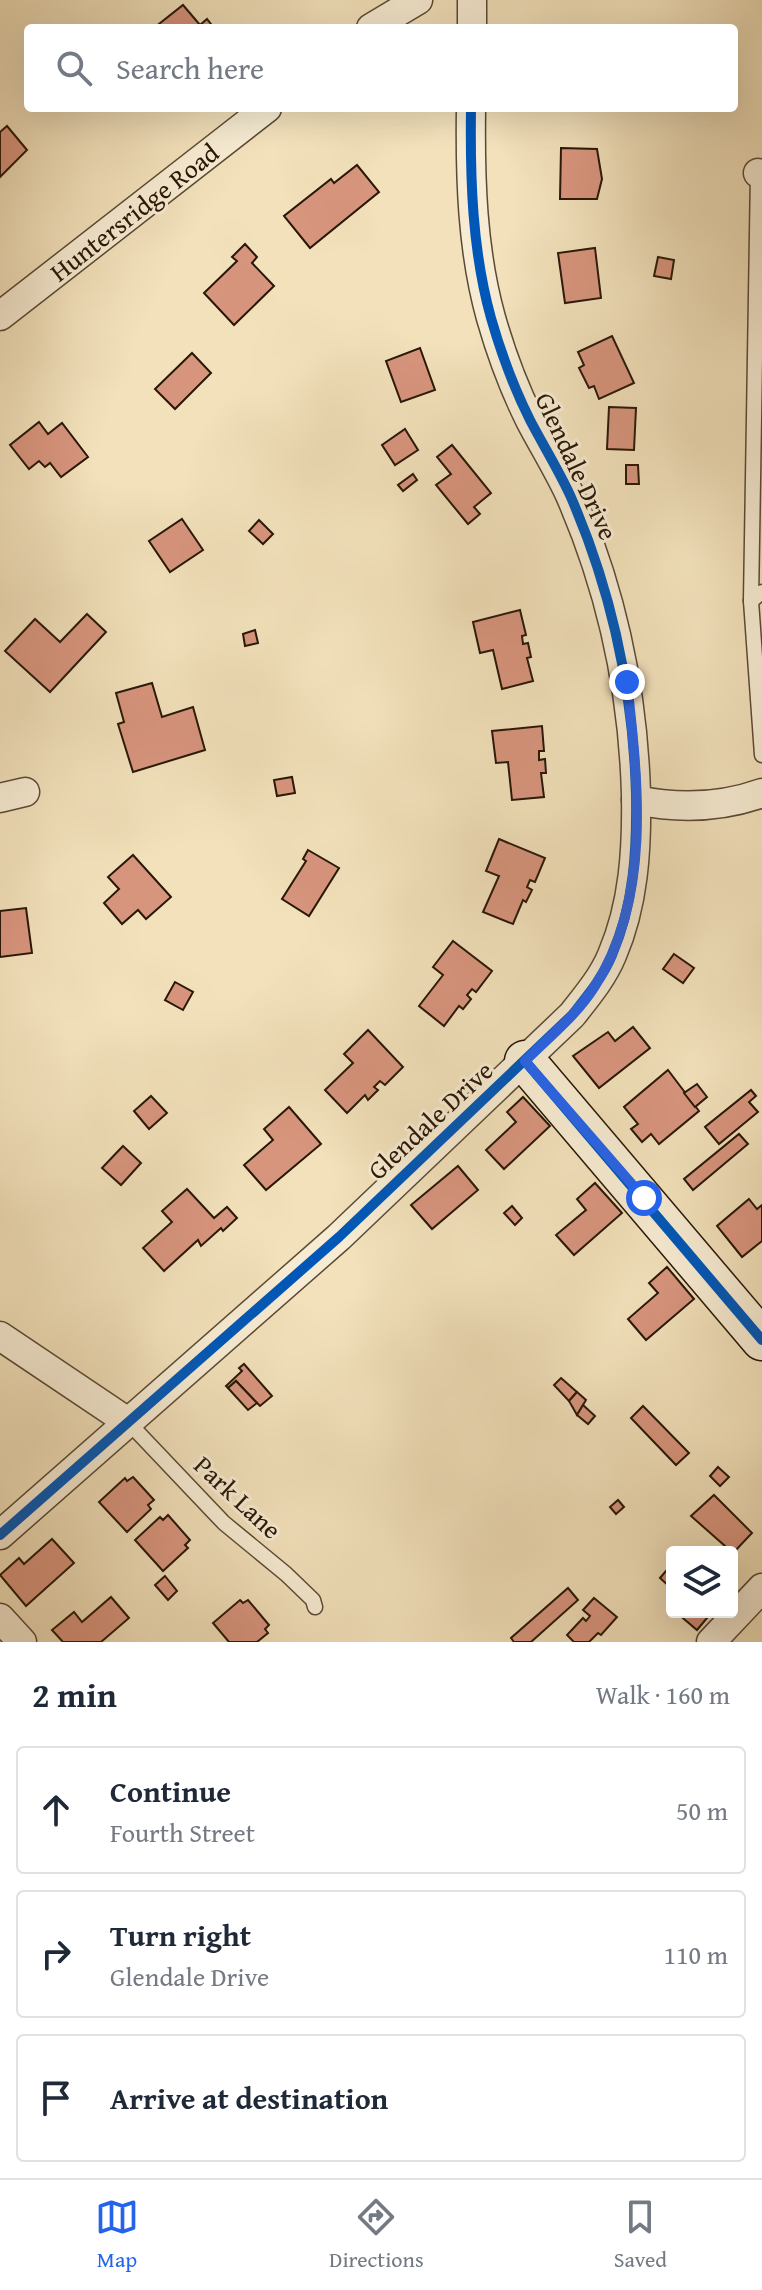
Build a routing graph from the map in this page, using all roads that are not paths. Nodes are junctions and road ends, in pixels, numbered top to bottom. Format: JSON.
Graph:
{"nodes":[{"id":1,"x":418,"y":0,"type":"edge"},
{"id":2,"x":472,"y":0,"type":"edge"},
{"id":3,"x":378,"y":24,"type":"edge"},
{"id":4,"x":472,"y":24,"type":"edge"},
{"id":5,"x":262,"y":112,"type":"edge"},
{"id":6,"x":471,"y":112,"type":"edge"},
{"id":7,"x":760,"y":174,"type":"edge"},
{"id":8,"x":0,"y":316,"type":"edge"},
{"id":9,"x":756,"y":596,"type":"edge"},
{"id":10,"x":762,"y":755,"type":"edge"},
{"id":11,"x":762,"y":793,"type":"edge"},
{"id":12,"x":636,"y":800,"type":"junction"},
{"id":13,"x":525,"y":1061,"type":"junction"},
{"id":14,"x":0,"y":1336,"type":"edge"},
{"id":15,"x":762,"y":1340,"type":"edge"},
{"id":16,"x":128,"y":1422,"type":"junction"},
{"id":17,"x":0,"y":1535,"type":"edge"},
{"id":18,"x":762,"y":1588,"type":"edge"},
{"id":19,"x":315,"y":1607,"type":"dead end"},
{"id":20,"x":0,"y":1618,"type":"edge"},
{"id":21,"x":22,"y":1642,"type":"edge"},
{"id":22,"x":711,"y":1642,"type":"edge"}],
"edges":[{"from":1,"to":3,"type":"street"},
{"from":2,"to":4,"type":"street"},
{"from":5,"to":8,"type":"street","name":"Huntersridge Road"},
{"from":6,"to":12,"type":"street","name":"Glendale Drive"},
{"from":7,"to":9,"type":"lane"},
{"from":9,"to":10,"type":"lane"},
{"from":11,"to":12,"type":"street"},
{"from":12,"to":13,"type":"street","name":"Glendale Drive"},
{"from":13,"to":15,"type":"street"},
{"from":13,"to":16,"type":"street","name":"Glendale Drive"},
{"from":14,"to":16,"type":"street"},
{"from":16,"to":17,"type":"street","name":"Glendale Drive"},
{"from":16,"to":19,"type":"lane","name":"Park Lane"},
{"from":18,"to":22,"type":"street"},
{"from":20,"to":21,"type":"street"}]}
